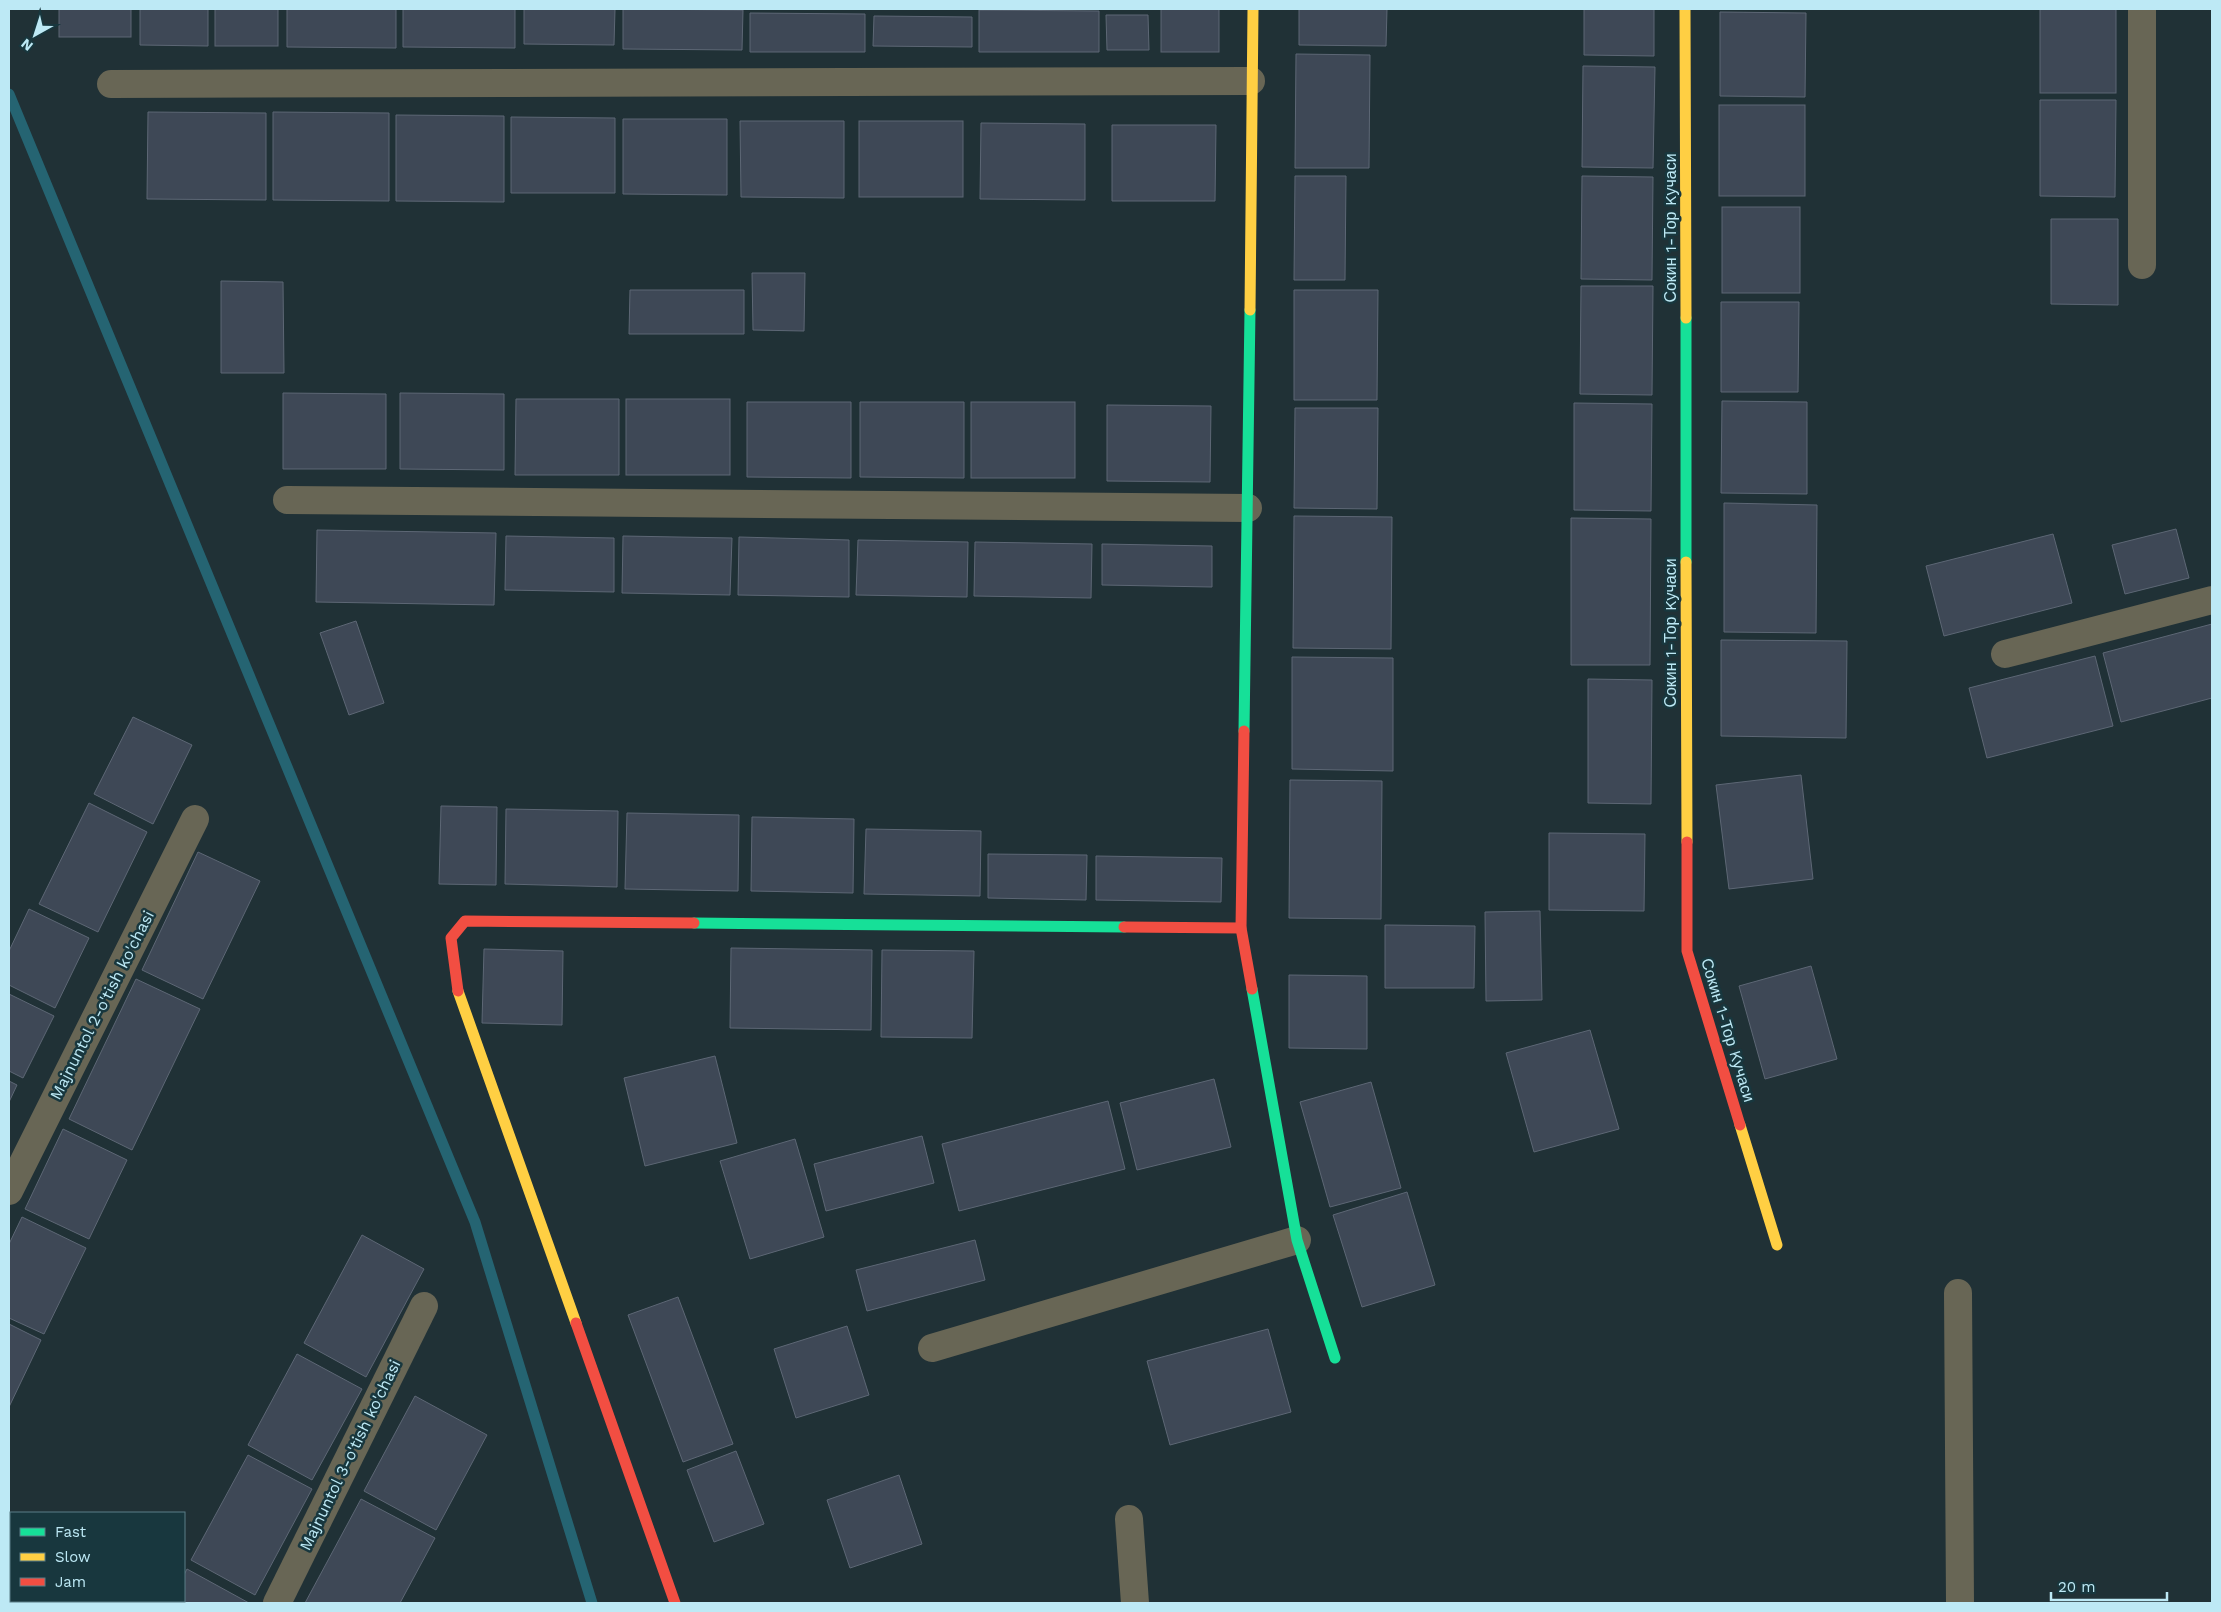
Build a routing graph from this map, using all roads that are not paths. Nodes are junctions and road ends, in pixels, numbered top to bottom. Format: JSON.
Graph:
{"nodes":[{"id":1,"x":1253,"y":9,"type":"edge"},
{"id":2,"x":1685,"y":9,"type":"edge"},
{"id":3,"x":2142,"y":9,"type":"edge"},
{"id":4,"x":1251,"y":82,"type":"junction"},
{"id":5,"x":111,"y":84,"type":"dead end"},
{"id":6,"x":2142,"y":265,"type":"dead end"},
{"id":7,"x":287,"y":500,"type":"dead end"},
{"id":8,"x":1248,"y":508,"type":"junction"},
{"id":9,"x":2212,"y":600,"type":"edge"},
{"id":10,"x":2005,"y":654,"type":"dead end"},
{"id":11,"x":195,"y":819,"type":"dead end"},
{"id":12,"x":1242,"y":928,"type":"junction"},
{"id":13,"x":9,"y":1191,"type":"edge"},
{"id":14,"x":1297,"y":1240,"type":"junction"},
{"id":15,"x":1777,"y":1245,"type":"dead end"},
{"id":16,"x":1958,"y":1293,"type":"dead end"},
{"id":17,"x":424,"y":1306,"type":"dead end"},
{"id":18,"x":932,"y":1348,"type":"dead end"},
{"id":19,"x":1335,"y":1358,"type":"dead end"},
{"id":20,"x":1129,"y":1519,"type":"dead end"},
{"id":21,"x":277,"y":1603,"type":"edge"},
{"id":22,"x":675,"y":1603,"type":"edge"},
{"id":23,"x":1135,"y":1603,"type":"edge"},
{"id":24,"x":1960,"y":1603,"type":"edge"}],
"edges":[{"from":1,"to":4,"type":"street"},
{"from":2,"to":15,"type":"street","name":"Сокин 1-Тор Kучаси"},
{"from":3,"to":6,"type":"street"},
{"from":4,"to":5,"type":"street"},
{"from":4,"to":8,"type":"street"},
{"from":7,"to":8,"type":"street"},
{"from":8,"to":12,"type":"street"},
{"from":9,"to":10,"type":"street"},
{"from":11,"to":13,"type":"street","name":"Majnuntol 2-o'tish ko'chasi"},
{"from":12,"to":14,"type":"street"},
{"from":12,"to":22,"type":"street"},
{"from":14,"to":18,"type":"street"},
{"from":14,"to":19,"type":"street"},
{"from":16,"to":24,"type":"street"},
{"from":17,"to":21,"type":"street","name":"Majnuntol 3-o'tish ko'chasi"},
{"from":20,"to":23,"type":"street"}]}
